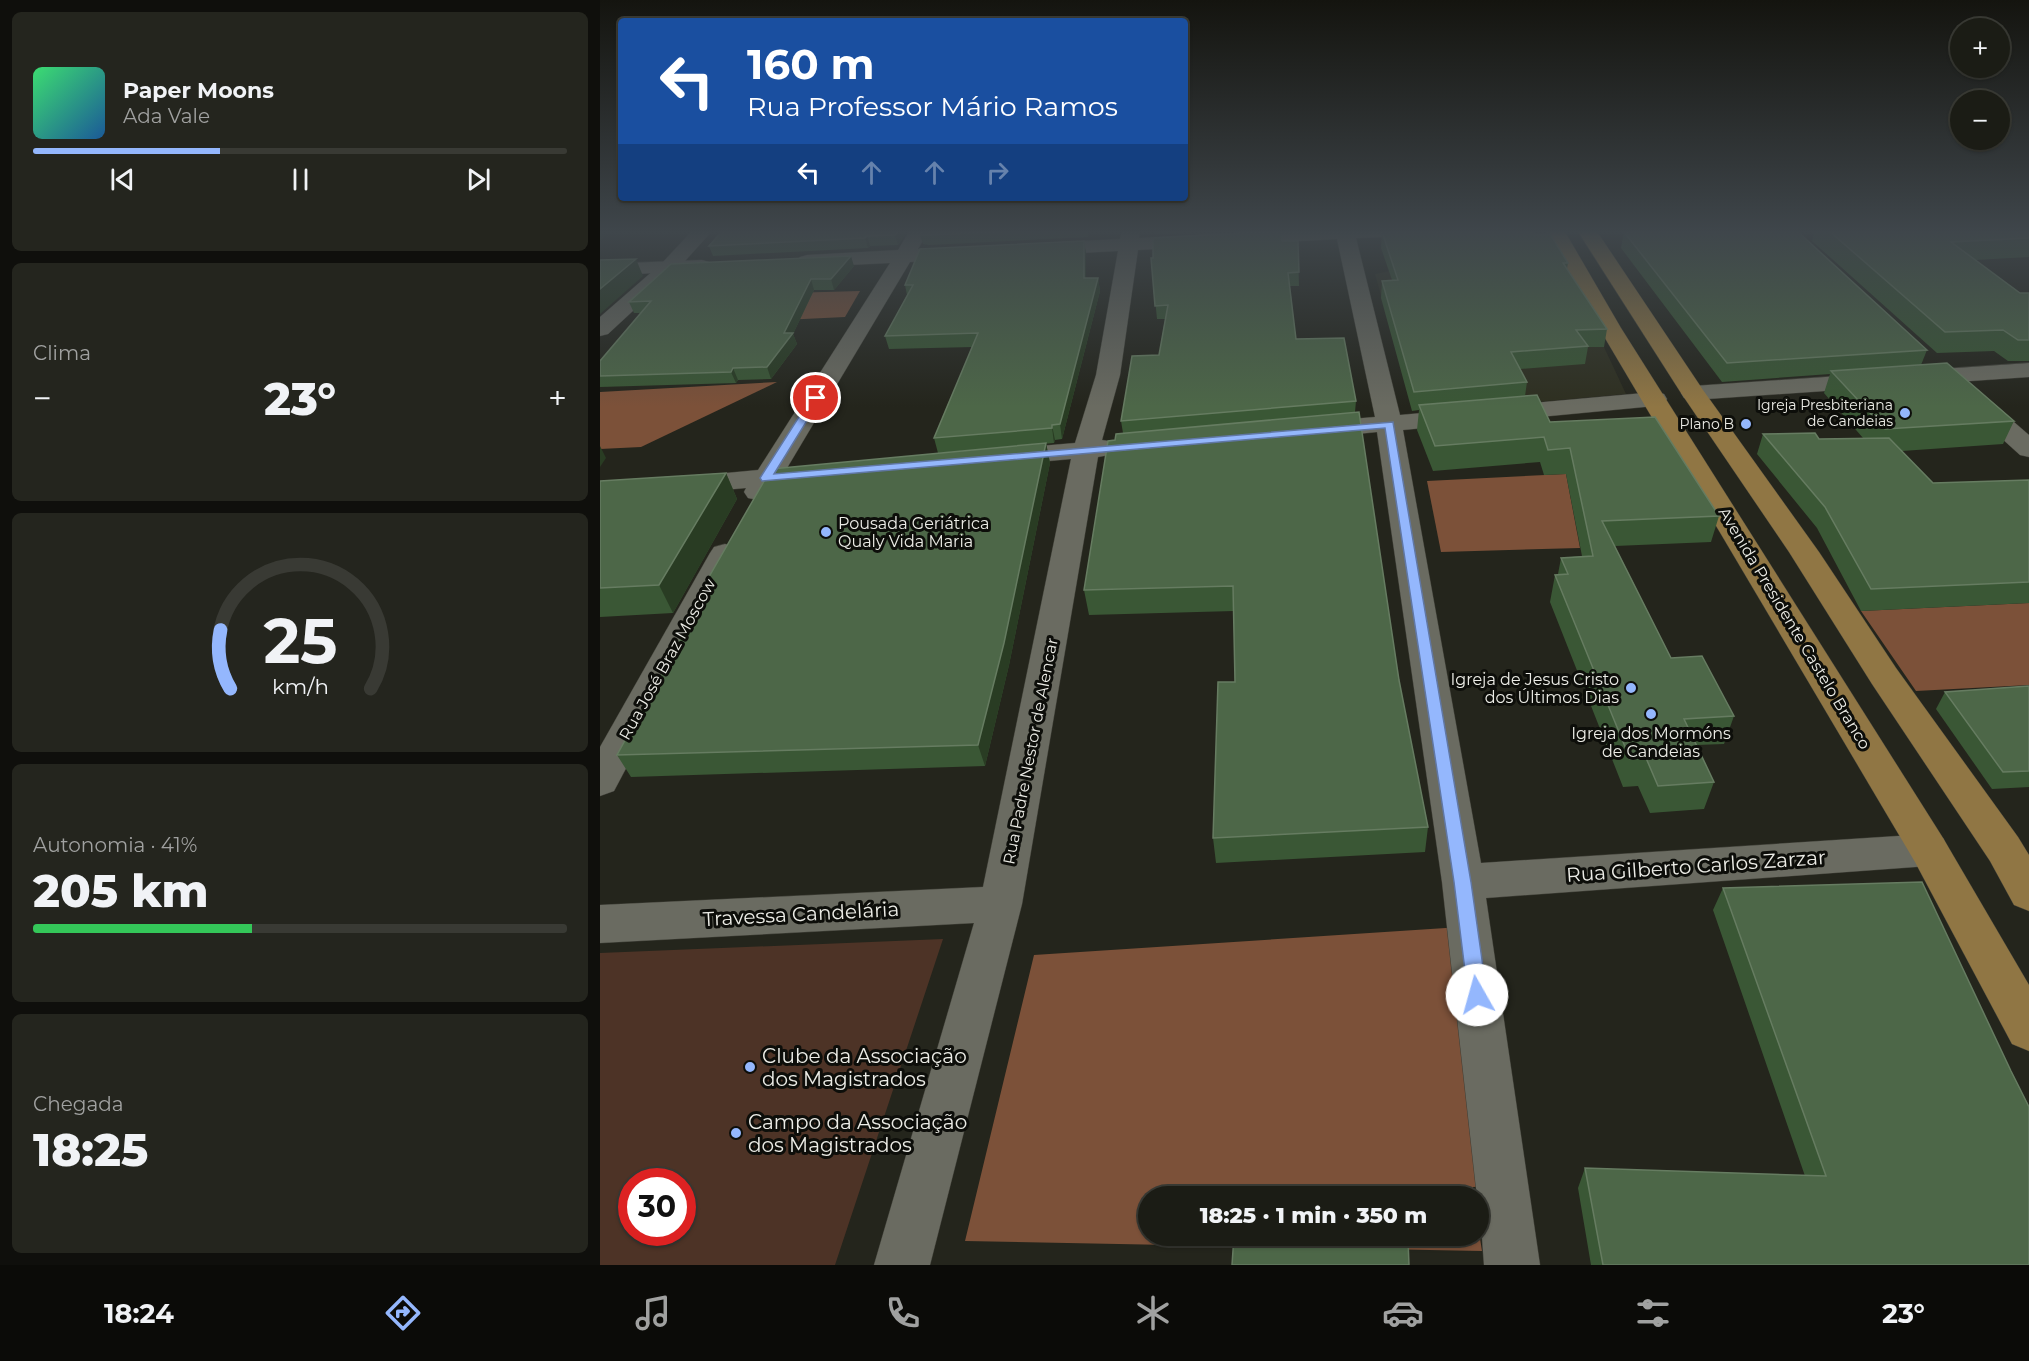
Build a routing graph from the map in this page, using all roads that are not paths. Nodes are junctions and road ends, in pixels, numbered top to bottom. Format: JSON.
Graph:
{"nodes":[{"id":1,"x":644,"y":289,"type":"edge"},
{"id":2,"x":883,"y":289,"type":"edge"},
{"id":3,"x":1122,"y":289,"type":"edge"},
{"id":4,"x":1357,"y":289,"type":"edge"},
{"id":5,"x":1588,"y":289,"type":"edge"},
{"id":6,"x":1625,"y":289,"type":"edge"},
{"id":7,"x":600,"y":329,"type":"edge"},
{"id":8,"x":1936,"y":368,"type":"junction"},
{"id":9,"x":2029,"y":370,"type":"edge"},
{"id":10,"x":1694,"y":393,"type":"junction"},
{"id":11,"x":1655,"y":399,"type":"junction"},
{"id":12,"x":1389,"y":424,"type":"junction"},
{"id":13,"x":1296,"y":432,"type":"edge"},
{"id":14,"x":1133,"y":446,"type":"edge"},
{"id":15,"x":2029,"y":449,"type":"edge"},
{"id":16,"x":1086,"y":450,"type":"junction"},
{"id":17,"x":980,"y":459,"type":"edge"},
{"id":18,"x":837,"y":472,"type":"edge"},
{"id":19,"x":766,"y":478,"type":"junction"},
{"id":20,"x":600,"y":493,"type":"edge"},
{"id":21,"x":1804,"y":552,"type":"junction"},
{"id":22,"x":1750,"y":553,"type":"junction"},
{"id":23,"x":600,"y":780,"type":"edge"},
{"id":24,"x":2017,"y":848,"type":"edge"},
{"id":25,"x":1929,"y":850,"type":"junction"},
{"id":26,"x":1462,"y":882,"type":"junction"},
{"id":27,"x":2029,"y":893,"type":"edge"},
{"id":28,"x":1001,"y":904,"type":"junction"},
{"id":29,"x":600,"y":924,"type":"edge"},
{"id":30,"x":2029,"y":1029,"type":"edge"},
{"id":31,"x":902,"y":1265,"type":"edge"},
{"id":32,"x":1512,"y":1265,"type":"edge"}],
"edges":[{"from":1,"to":7,"type":"street"},
{"from":2,"to":19,"type":"street","name":"Rua José Braz Moscow"},
{"from":3,"to":16,"type":"street","name":"Rua Padre Nestor de Alencar"},
{"from":4,"to":12,"type":"street"},
{"from":5,"to":11,"type":"main road","name":"Avenida Presidente Castelo Branco"},
{"from":6,"to":10,"type":"main road"},
{"from":8,"to":9,"type":"street"},
{"from":8,"to":10,"type":"street"},
{"from":8,"to":15,"type":"street"},
{"from":10,"to":21,"type":"main road"},
{"from":11,"to":12,"type":"street"},
{"from":11,"to":22,"type":"main road","name":"Avenida Presidente Castelo Branco"},
{"from":12,"to":13,"type":"street"},
{"from":12,"to":26,"type":"street"},
{"from":14,"to":16,"type":"street"},
{"from":16,"to":17,"type":"street"},
{"from":16,"to":28,"type":"street","name":"Rua Padre Nestor de Alencar"},
{"from":18,"to":19,"type":"street"},
{"from":19,"to":20,"type":"street"},
{"from":19,"to":23,"type":"street","name":"Rua José Braz Moscow"},
{"from":21,"to":22,"type":"main road"},
{"from":21,"to":24,"type":"main road"},
{"from":22,"to":25,"type":"main road","name":"Avenida Presidente Castelo Branco"},
{"from":24,"to":27,"type":"main road"},
{"from":25,"to":26,"type":"street","name":"Rua Gilberto Carlos Zarzar"},
{"from":25,"to":30,"type":"main road","name":"Avenida Presidente Castelo Branco"},
{"from":26,"to":32,"type":"street"},
{"from":28,"to":29,"type":"street","name":"Travessa Candelária"},
{"from":28,"to":31,"type":"street","name":"Rua Padre Nestor de Alencar"}]}
